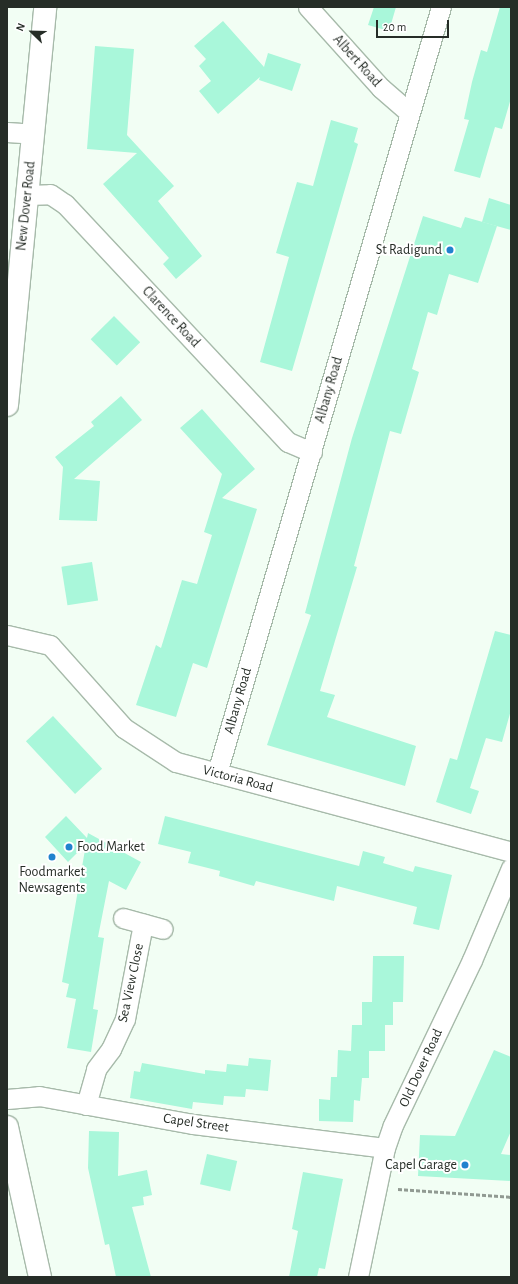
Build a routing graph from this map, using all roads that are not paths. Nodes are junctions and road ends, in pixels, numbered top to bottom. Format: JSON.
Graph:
{"nodes":[{"id":1,"x":45,"y":7,"type":"edge"},
{"id":2,"x":308,"y":7,"type":"edge"},
{"id":3,"x":442,"y":7,"type":"edge"},
{"id":4,"x":409,"y":112,"type":"junction"},
{"id":5,"x":7,"y":132,"type":"edge"},
{"id":6,"x":34,"y":134,"type":"junction"},
{"id":7,"x":26,"y":195,"type":"junction"},
{"id":8,"x":7,"y":405,"type":"edge"},
{"id":9,"x":312,"y":452,"type":"junction"},
{"id":10,"x":7,"y":635,"type":"edge"},
{"id":11,"x":217,"y":772,"type":"junction"},
{"id":12,"x":511,"y":852,"type":"edge"},
{"id":13,"x":511,"y":868,"type":"edge"},
{"id":14,"x":123,"y":918,"type":"dead end"},
{"id":15,"x":143,"y":924,"type":"junction"},
{"id":16,"x":163,"y":929,"type":"dead end"},
{"id":17,"x":7,"y":1099,"type":"edge"},
{"id":18,"x":86,"y":1105,"type":"junction"},
{"id":19,"x":7,"y":1127,"type":"edge"},
{"id":20,"x":385,"y":1148,"type":"junction"},
{"id":21,"x":40,"y":1277,"type":"edge"},
{"id":22,"x":358,"y":1277,"type":"edge"}],
"edges":[{"from":1,"to":6,"type":"main road","name":"New Dover Road"},
{"from":2,"to":4,"type":"street","name":"Albert Road"},
{"from":3,"to":4,"type":"street","name":"Albany Road"},
{"from":4,"to":9,"type":"street","name":"Albany Road"},
{"from":5,"to":6,"type":"street"},
{"from":6,"to":7,"type":"main road","name":"New Dover Road"},
{"from":7,"to":8,"type":"main road","name":"New Dover Road"},
{"from":7,"to":9,"type":"street","name":"Clarence Road"},
{"from":9,"to":11,"type":"street","name":"Albany Road"},
{"from":10,"to":11,"type":"street","name":"Victoria Road"},
{"from":11,"to":12,"type":"street","name":"Victoria Road"},
{"from":13,"to":20,"type":"street","name":"Old Dover Road"},
{"from":14,"to":15,"type":"street","name":"Sea View Close"},
{"from":15,"to":16,"type":"street","name":"Sea View Close"},
{"from":15,"to":18,"type":"street","name":"Sea View Close"},
{"from":17,"to":18,"type":"street","name":"Capel Street"},
{"from":18,"to":20,"type":"street","name":"Capel Street"},
{"from":19,"to":21,"type":"main road"},
{"from":20,"to":22,"type":"street","name":"Old Dover Road"}]}
